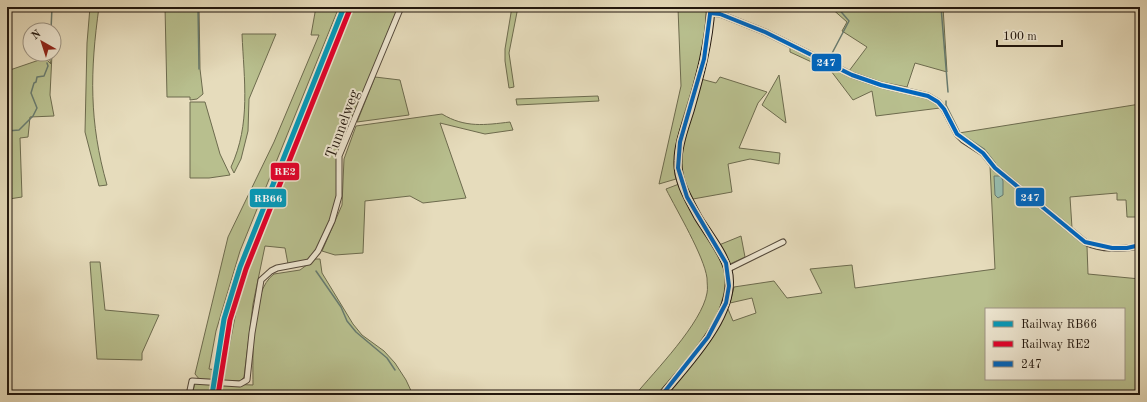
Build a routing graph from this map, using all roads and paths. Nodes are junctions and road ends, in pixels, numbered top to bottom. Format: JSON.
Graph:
{"nodes":[{"id":1,"x":401,"y":7,"type":"edge"},
{"id":2,"x":710,"y":10,"type":"edge"},
{"id":3,"x":783,"y":242,"type":"dead end"},
{"id":4,"x":1140,"y":245,"type":"edge"},
{"id":5,"x":728,"y":269,"type":"junction"},
{"id":6,"x":189,"y":395,"type":"edge"},
{"id":7,"x":662,"y":395,"type":"edge"}],
"edges":[{"from":1,"to":6,"type":"street","name":"Tunnelweg"},
{"from":2,"to":4,"type":"street"},
{"from":2,"to":5,"type":"main road"},
{"from":3,"to":5,"type":"street"},
{"from":5,"to":7,"type":"main road"}]}
